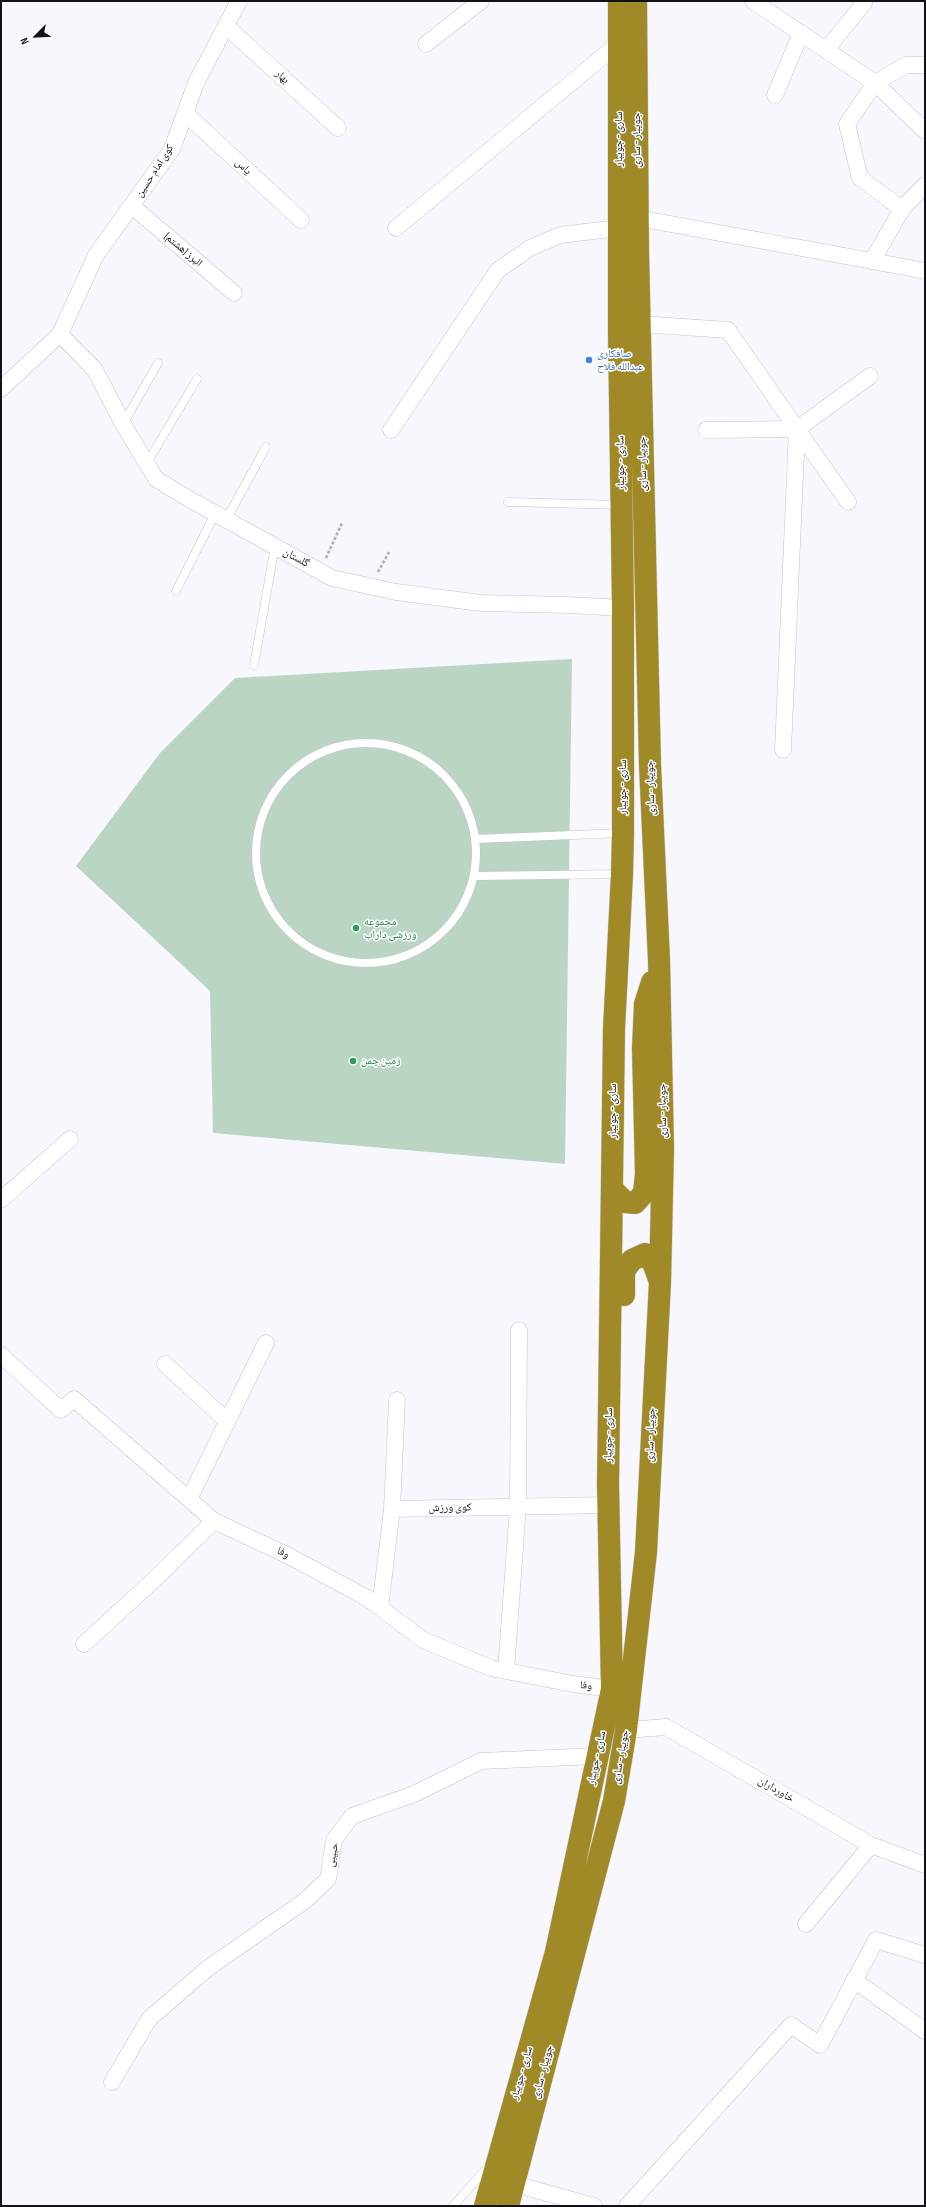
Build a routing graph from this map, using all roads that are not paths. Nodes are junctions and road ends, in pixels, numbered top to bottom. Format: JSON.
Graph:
{"nodes":[{"id":1,"x":239,"y":1,"type":"edge"},
{"id":2,"x":481,"y":1,"type":"edge"},
{"id":3,"x":619,"y":1,"type":"edge"},
{"id":4,"x":636,"y":1,"type":"edge"},
{"id":5,"x":754,"y":1,"type":"edge"},
{"id":6,"x":864,"y":3,"type":"dead end"},
{"id":7,"x":226,"y":26,"type":"junction"},
{"id":8,"x":801,"y":33,"type":"junction"},
{"id":9,"x":619,"y":43,"type":"junction"},
{"id":10,"x":426,"y":44,"type":"dead end"},
{"id":11,"x":826,"y":50,"type":"junction"},
{"id":12,"x":925,"y":65,"type":"edge"},
{"id":13,"x":876,"y":83,"type":"junction"},
{"id":14,"x":775,"y":95,"type":"dead end"},
{"id":15,"x":185,"y":113,"type":"junction"},
{"id":16,"x":338,"y":128,"type":"dead end"},
{"id":17,"x":925,"y":131,"type":"edge"},
{"id":18,"x":925,"y":185,"type":"edge"},
{"id":19,"x":132,"y":206,"type":"junction"},
{"id":20,"x":902,"y":209,"type":"junction"},
{"id":21,"x":301,"y":220,"type":"dead end"},
{"id":22,"x":628,"y":223,"type":"junction"},
{"id":23,"x":396,"y":228,"type":"dead end"},
{"id":24,"x":872,"y":261,"type":"junction"},
{"id":25,"x":925,"y":271,"type":"edge"},
{"id":26,"x":234,"y":293,"type":"dead end"},
{"id":27,"x":640,"y":324,"type":"junction"},
{"id":28,"x":60,"y":334,"type":"junction"},
{"id":29,"x":158,"y":363,"type":"dead end"},
{"id":30,"x":870,"y":376,"type":"dead end"},
{"id":31,"x":197,"y":379,"type":"dead end"},
{"id":32,"x":1,"y":389,"type":"edge"},
{"id":33,"x":123,"y":424,"type":"junction"},
{"id":34,"x":797,"y":429,"type":"junction"},
{"id":35,"x":391,"y":430,"type":"dead end"},
{"id":36,"x":706,"y":430,"type":"dead end"},
{"id":37,"x":266,"y":447,"type":"dead end"},
{"id":38,"x":147,"y":464,"type":"junction"},
{"id":39,"x":508,"y":502,"type":"dead end"},
{"id":40,"x":848,"y":502,"type":"dead end"},
{"id":41,"x":622,"y":505,"type":"junction"},
{"id":42,"x":221,"y":517,"type":"junction"},
{"id":43,"x":274,"y":546,"type":"junction"},
{"id":44,"x":176,"y":591,"type":"dead end"},
{"id":45,"x":623,"y":608,"type":"junction"},
{"id":46,"x":254,"y":665,"type":"dead end"},
{"id":47,"x":783,"y":750,"type":"dead end"},
{"id":48,"x":623,"y":833,"type":"junction"},
{"id":49,"x":476,"y":839,"type":"junction"},
{"id":50,"x":622,"y":874,"type":"junction"},
{"id":51,"x":475,"y":876,"type":"junction"},
{"id":52,"x":659,"y":960,"type":"junction"},
{"id":53,"x":70,"y":1139,"type":"dead end"},
{"id":54,"x":613,"y":1190,"type":"junction"},
{"id":55,"x":1,"y":1200,"type":"edge"},
{"id":56,"x":660,"y":1282,"type":"junction"},
{"id":57,"x":520,"y":1330,"type":"dead end"},
{"id":58,"x":266,"y":1343,"type":"dead end"},
{"id":59,"x":1,"y":1355,"type":"edge"},
{"id":60,"x":165,"y":1364,"type":"dead end"},
{"id":61,"x":610,"y":1399,"type":"junction"},
{"id":62,"x":397,"y":1400,"type":"dead end"},
{"id":63,"x":228,"y":1421,"type":"junction"},
{"id":64,"x":189,"y":1499,"type":"junction"},
{"id":65,"x":608,"y":1505,"type":"junction"},
{"id":66,"x":518,"y":1506,"type":"junction"},
{"id":67,"x":392,"y":1509,"type":"junction"},
{"id":68,"x":214,"y":1521,"type":"junction"},
{"id":69,"x":380,"y":1608,"type":"junction"},
{"id":70,"x":84,"y":1644,"type":"dead end"},
{"id":71,"x":506,"y":1671,"type":"junction"},
{"id":72,"x":612,"y":1688,"type":"junction"},
{"id":73,"x":626,"y":1730,"type":"junction"},
{"id":74,"x":598,"y":1756,"type":"junction"},
{"id":75,"x":871,"y":1845,"type":"junction"},
{"id":76,"x":925,"y":1865,"type":"edge"},
{"id":77,"x":806,"y":1924,"type":"dead end"},
{"id":78,"x":925,"y":1955,"type":"edge"},
{"id":79,"x":854,"y":1980,"type":"junction"},
{"id":80,"x":925,"y":2031,"type":"edge"},
{"id":81,"x":112,"y":2082,"type":"dead end"},
{"id":82,"x":499,"y":2155,"type":"junction"},
{"id":83,"x":514,"y":2184,"type":"junction"},
{"id":84,"x":453,"y":2206,"type":"edge"},
{"id":85,"x":485,"y":2206,"type":"edge"},
{"id":86,"x":508,"y":2206,"type":"edge"},
{"id":87,"x":594,"y":2206,"type":"edge"},
{"id":88,"x":627,"y":2206,"type":"edge"}],
"edges":[{"from":1,"to":7,"type":"street","name":"کوی امام حسین"},
{"from":2,"to":10,"type":"street"},
{"from":3,"to":9,"type":"highway","name":"ساری - جویبار"},
{"from":4,"to":22,"type":"highway","name":"جویبار - ساری"},
{"from":5,"to":8,"type":"street"},
{"from":6,"to":11,"type":"street"},
{"from":7,"to":15,"type":"street","name":"کوی امام حسین"},
{"from":7,"to":16,"type":"street","name":"بهار"},
{"from":8,"to":11,"type":"street"},
{"from":8,"to":14,"type":"street"},
{"from":9,"to":22,"type":"highway","name":"ساری - جویبار"},
{"from":9,"to":23,"type":"street"},
{"from":11,"to":13,"type":"street"},
{"from":12,"to":13,"type":"street"},
{"from":13,"to":17,"type":"street"},
{"from":13,"to":20,"type":"street"},
{"from":15,"to":19,"type":"street","name":"کوی امام حسین"},
{"from":15,"to":21,"type":"street","name":"یاس"},
{"from":18,"to":20,"type":"street"},
{"from":19,"to":26,"type":"street","name":"البرز (هشتم)"},
{"from":19,"to":28,"type":"street","name":"کوی امام حسین"},
{"from":20,"to":24,"type":"street"},
{"from":22,"to":24,"type":"street"},
{"from":22,"to":27,"type":"highway","name":"جویبار - ساری"},
{"from":22,"to":35,"type":"street"},
{"from":22,"to":41,"type":"highway","name":"ساری - جویبار"},
{"from":24,"to":25,"type":"street"},
{"from":27,"to":34,"type":"street"},
{"from":27,"to":52,"type":"highway","name":"جویبار - ساری"},
{"from":28,"to":32,"type":"street"},
{"from":28,"to":33,"type":"street","name":"گلستان"},
{"from":29,"to":33,"type":"lane"},
{"from":30,"to":34,"type":"street"},
{"from":31,"to":38,"type":"lane"},
{"from":33,"to":38,"type":"street","name":"گلستان"},
{"from":34,"to":36,"type":"street"},
{"from":34,"to":40,"type":"street"},
{"from":34,"to":47,"type":"street"},
{"from":37,"to":42,"type":"lane"},
{"from":38,"to":42,"type":"street","name":"گلستان"},
{"from":39,"to":41,"type":"lane"},
{"from":41,"to":45,"type":"highway","name":"ساری - جویبار"},
{"from":42,"to":43,"type":"street","name":"گلستان"},
{"from":42,"to":44,"type":"lane"},
{"from":43,"to":45,"type":"street","name":"گلستان"},
{"from":43,"to":46,"type":"lane"},
{"from":45,"to":48,"type":"highway","name":"ساری - جویبار"},
{"from":48,"to":49,"type":"lane"},
{"from":48,"to":50,"type":"highway","name":"ساری - جویبار"},
{"from":49,"to":51,"type":"lane"},
{"from":49,"to":51,"type":"lane"},
{"from":50,"to":51,"type":"lane"},
{"from":50,"to":54,"type":"highway","name":"ساری - جویبار"},
{"from":52,"to":54,"type":"highway"},
{"from":52,"to":56,"type":"highway","name":"جویبار - ساری"},
{"from":53,"to":55,"type":"street"},
{"from":54,"to":61,"type":"highway","name":"ساری - جویبار"},
{"from":56,"to":61,"type":"highway"},
{"from":56,"to":73,"type":"highway","name":"جویبار - ساری"},
{"from":57,"to":66,"type":"street"},
{"from":58,"to":63,"type":"street"},
{"from":59,"to":64,"type":"street","name":"وفا"},
{"from":60,"to":63,"type":"street"},
{"from":61,"to":65,"type":"highway","name":"ساری - جویبار"},
{"from":62,"to":67,"type":"street"},
{"from":63,"to":64,"type":"street"},
{"from":64,"to":68,"type":"street","name":"وفا"},
{"from":65,"to":66,"type":"street","name":"کوی ورزش"},
{"from":65,"to":72,"type":"highway","name":"ساری - جویبار"},
{"from":66,"to":67,"type":"street","name":"کوی ورزش"},
{"from":66,"to":71,"type":"street"},
{"from":67,"to":69,"type":"street"},
{"from":68,"to":69,"type":"street","name":"وفا"},
{"from":68,"to":70,"type":"street"},
{"from":69,"to":71,"type":"street","name":"وفا"},
{"from":71,"to":72,"type":"street","name":"وفا"},
{"from":72,"to":74,"type":"highway","name":"ساری - جویبار"},
{"from":73,"to":75,"type":"street","name":"خاورداران"},
{"from":73,"to":83,"type":"highway","name":"جویبار - ساری"},
{"from":74,"to":81,"type":"street","name":"حبیبی"},
{"from":74,"to":82,"type":"highway","name":"ساری - جویبار"},
{"from":75,"to":76,"type":"street","name":"خاورداران"},
{"from":75,"to":77,"type":"street"},
{"from":78,"to":79,"type":"street"},
{"from":79,"to":80,"type":"street"},
{"from":79,"to":88,"type":"street"},
{"from":82,"to":84,"type":"lane"},
{"from":82,"to":85,"type":"highway","name":"ساری - جویبار"},
{"from":83,"to":86,"type":"highway","name":"جویبار - ساری"},
{"from":83,"to":87,"type":"street"}]}
